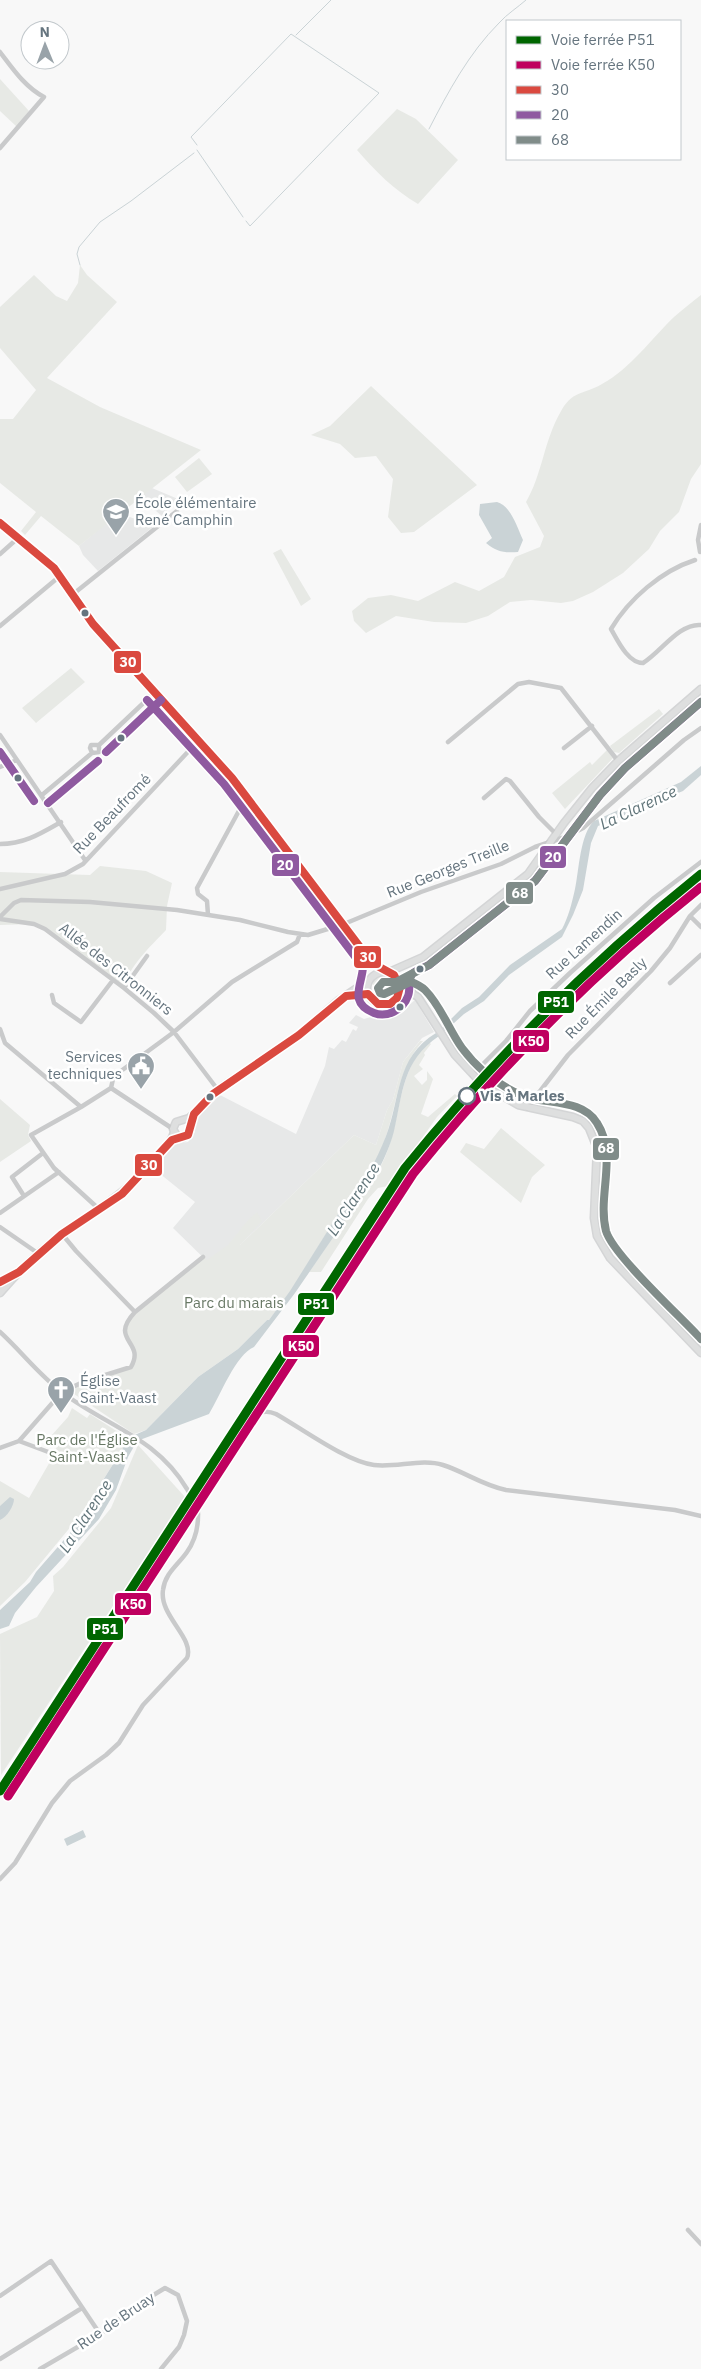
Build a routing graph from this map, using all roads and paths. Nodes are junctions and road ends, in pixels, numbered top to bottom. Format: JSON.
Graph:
{"nodes":[{"id":1,"x":0,"y":52,"type":"edge"},
{"id":2,"x":0,"y":148,"type":"edge"},
{"id":3,"x":177,"y":511,"type":"dead end"},
{"id":4,"x":0,"y":522,"type":"edge"},
{"id":5,"x":701,"y":527,"type":"edge"},
{"id":6,"x":18,"y":538,"type":"junction"},
{"id":7,"x":700,"y":552,"type":"edge"},
{"id":8,"x":0,"y":554,"type":"edge"},
{"id":9,"x":695,"y":560,"type":"junction"},
{"id":10,"x":701,"y":563,"type":"edge"},
{"id":11,"x":60,"y":576,"type":"junction"},
{"id":12,"x":72,"y":595,"type":"junction"},
{"id":13,"x":701,"y":625,"type":"edge"},
{"id":14,"x":0,"y":626,"type":"edge"},
{"id":15,"x":701,"y":689,"type":"edge"},
{"id":16,"x":154,"y":693,"type":"junction"},
{"id":17,"x":592,"y":726,"type":"junction"},
{"id":18,"x":701,"y":728,"type":"edge"},
{"id":19,"x":0,"y":735,"type":"edge"},
{"id":20,"x":199,"y":740,"type":"junction"},
{"id":21,"x":448,"y":742,"type":"dead end"},
{"id":22,"x":99,"y":745,"type":"junction"},
{"id":23,"x":564,"y":748,"type":"dead end"},
{"id":24,"x":92,"y":753,"type":"junction"},
{"id":25,"x":17,"y":760,"type":"junction"},
{"id":26,"x":618,"y":761,"type":"junction"},
{"id":27,"x":0,"y":767,"type":"edge"},
{"id":28,"x":42,"y":795,"type":"junction"},
{"id":29,"x":247,"y":796,"type":"junction"},
{"id":30,"x":484,"y":798,"type":"dead end"},
{"id":31,"x":61,"y":822,"type":"junction"},
{"id":32,"x":556,"y":834,"type":"junction"},
{"id":33,"x":552,"y":841,"type":"junction"},
{"id":34,"x":0,"y":844,"type":"edge"},
{"id":35,"x":85,"y":860,"type":"junction"},
{"id":36,"x":701,"y":862,"type":"edge"},
{"id":37,"x":0,"y":889,"type":"edge"},
{"id":38,"x":701,"y":905,"type":"edge"},
{"id":39,"x":208,"y":915,"type":"junction"},
{"id":40,"x":690,"y":916,"type":"junction"},
{"id":41,"x":0,"y":918,"type":"edge"},
{"id":42,"x":344,"y":924,"type":"junction"},
{"id":43,"x":701,"y":927,"type":"edge"},
{"id":44,"x":300,"y":934,"type":"junction"},
{"id":45,"x":701,"y":955,"type":"edge"},
{"id":46,"x":147,"y":956,"type":"dead end"},
{"id":47,"x":372,"y":963,"type":"junction"},
{"id":48,"x":405,"y":967,"type":"junction"},
{"id":49,"x":387,"y":972,"type":"junction"},
{"id":50,"x":370,"y":978,"type":"junction"},
{"id":51,"x":113,"y":980,"type":"junction"},
{"id":52,"x":670,"y":983,"type":"dead end"},
{"id":53,"x":399,"y":984,"type":"junction"},
{"id":54,"x":124,"y":988,"type":"junction"},
{"id":55,"x":412,"y":992,"type":"junction"},
{"id":56,"x":348,"y":994,"type":"junction"},
{"id":57,"x":368,"y":994,"type":"junction"},
{"id":58,"x":52,"y":995,"type":"dead end"},
{"id":59,"x":397,"y":998,"type":"junction"},
{"id":60,"x":0,"y":1029,"type":"edge"},
{"id":61,"x":174,"y":1032,"type":"junction"},
{"id":62,"x":472,"y":1075,"type":"junction"},
{"id":63,"x":111,"y":1088,"type":"junction"},
{"id":64,"x":218,"y":1090,"type":"junction"},
{"id":65,"x":80,"y":1107,"type":"junction"},
{"id":66,"x":527,"y":1108,"type":"junction"},
{"id":67,"x":194,"y":1114,"type":"junction"},
{"id":68,"x":164,"y":1121,"type":"junction"},
{"id":69,"x":181,"y":1121,"type":"junction"},
{"id":70,"x":190,"y":1126,"type":"junction"},
{"id":71,"x":175,"y":1133,"type":"junction"},
{"id":72,"x":43,"y":1153,"type":"junction"},
{"id":73,"x":59,"y":1172,"type":"junction"},
{"id":74,"x":24,"y":1196,"type":"junction"},
{"id":75,"x":100,"y":1210,"type":"junction"},
{"id":76,"x":0,"y":1213,"type":"edge"},
{"id":77,"x":0,"y":1227,"type":"edge"},
{"id":78,"x":62,"y":1234,"type":"junction"},
{"id":79,"x":39,"y":1254,"type":"junction"},
{"id":80,"x":202,"y":1257,"type":"dead end"},
{"id":81,"x":19,"y":1272,"type":"junction"},
{"id":82,"x":0,"y":1282,"type":"edge"},
{"id":83,"x":0,"y":1293,"type":"edge"},
{"id":84,"x":135,"y":1312,"type":"junction"},
{"id":85,"x":0,"y":1332,"type":"edge"},
{"id":86,"x":701,"y":1353,"type":"edge"},
{"id":87,"x":62,"y":1392,"type":"junction"},
{"id":88,"x":19,"y":1441,"type":"junction"},
{"id":89,"x":0,"y":1448,"type":"edge"},
{"id":90,"x":51,"y":1453,"type":"dead end"},
{"id":91,"x":196,"y":1503,"type":"junction"},
{"id":92,"x":701,"y":1516,"type":"edge"},
{"id":93,"x":0,"y":1879,"type":"edge"},
{"id":94,"x":688,"y":2230,"type":"dead end"},
{"id":95,"x":701,"y":2244,"type":"edge"},
{"id":96,"x":0,"y":2296,"type":"edge"},
{"id":97,"x":82,"y":2308,"type":"junction"},
{"id":98,"x":100,"y":2334,"type":"junction"},
{"id":99,"x":0,"y":2360,"type":"edge"},
{"id":100,"x":40,"y":2369,"type":"edge"},
{"id":101,"x":161,"y":2369,"type":"edge"}],
"edges":[{"from":1,"to":2,"type":"street"},
{"from":3,"to":12,"type":"street"},
{"from":4,"to":6,"type":"main road"},
{"from":5,"to":7,"type":"street"},
{"from":6,"to":8,"type":"street"},
{"from":6,"to":11,"type":"main road"},
{"from":7,"to":9,"type":"street"},
{"from":9,"to":10,"type":"street"},
{"from":9,"to":13,"type":"street"},
{"from":11,"to":12,"type":"main road"},
{"from":11,"to":14,"type":"street"},
{"from":12,"to":16,"type":"main road"},
{"from":15,"to":26,"type":"main road"},
{"from":16,"to":20,"type":"main road"},
{"from":16,"to":22,"type":"street"},
{"from":17,"to":21,"type":"street"},
{"from":17,"to":23,"type":"street"},
{"from":17,"to":26,"type":"street"},
{"from":18,"to":33,"type":"street","name":"Rue Georges Treille"},
{"from":19,"to":25,"type":"street"},
{"from":20,"to":29,"type":"main road"},
{"from":20,"to":35,"type":"street","name":"Rue Beaufromé"},
{"from":22,"to":24,"type":"street"},
{"from":22,"to":24,"type":"street"},
{"from":24,"to":28,"type":"street"},
{"from":25,"to":27,"type":"street"},
{"from":25,"to":28,"type":"street"},
{"from":26,"to":32,"type":"main road"},
{"from":28,"to":31,"type":"street"},
{"from":29,"to":39,"type":"street"},
{"from":29,"to":42,"type":"main road"},
{"from":30,"to":32,"type":"street"},
{"from":31,"to":34,"type":"street"},
{"from":31,"to":35,"type":"street"},
{"from":32,"to":33,"type":"main road"},
{"from":33,"to":42,"type":"street","name":"Rue Georges Treille"},
{"from":33,"to":48,"type":"main road"},
{"from":35,"to":37,"type":"street","name":"Rue Beaufromé"},
{"from":36,"to":62,"type":"street","name":"Rue Lamendin"},
{"from":38,"to":40,"type":"street","name":"Rue Émile Basly"},
{"from":39,"to":41,"type":"street"},
{"from":39,"to":44,"type":"street"},
{"from":40,"to":43,"type":"street"},
{"from":40,"to":66,"type":"street","name":"Rue Émile Basly"},
{"from":41,"to":51,"type":"street","name":"Allée des Citronniers"},
{"from":42,"to":44,"type":"street","name":"Rue Georges Treille"},
{"from":42,"to":47,"type":"main road"},
{"from":44,"to":61,"type":"street"},
{"from":45,"to":52,"type":"street"},
{"from":46,"to":54,"type":"street"},
{"from":47,"to":49,"type":"main road"},
{"from":47,"to":50,"type":"main road"},
{"from":48,"to":49,"type":"main road"},
{"from":48,"to":53,"type":"main road"},
{"from":49,"to":50,"type":"main road"},
{"from":49,"to":53,"type":"main road"},
{"from":50,"to":56,"type":"main road"},
{"from":50,"to":57,"type":"main road"},
{"from":51,"to":54,"type":"street","name":"Allée des Citronniers"},
{"from":51,"to":58,"type":"street"},
{"from":53,"to":55,"type":"main road"},
{"from":53,"to":59,"type":"main road"},
{"from":54,"to":61,"type":"street","name":"Allée des Citronniers"},
{"from":55,"to":59,"type":"main road"},
{"from":55,"to":62,"type":"main road"},
{"from":56,"to":57,"type":"main road"},
{"from":56,"to":64,"type":"main road"},
{"from":57,"to":59,"type":"main road"},
{"from":60,"to":65,"type":"street"},
{"from":61,"to":63,"type":"street"},
{"from":61,"to":64,"type":"street","name":"Allée des Citronniers"},
{"from":62,"to":66,"type":"main road"},
{"from":63,"to":65,"type":"street"},
{"from":63,"to":68,"type":"street"},
{"from":64,"to":67,"type":"main road"},
{"from":65,"to":72,"type":"street"},
{"from":66,"to":86,"type":"main road"},
{"from":67,"to":69,"type":"main road"},
{"from":67,"to":70,"type":"main road"},
{"from":68,"to":69,"type":"street"},
{"from":68,"to":71,"type":"street"},
{"from":69,"to":70,"type":"main road"},
{"from":69,"to":71,"type":"main road"},
{"from":70,"to":71,"type":"main road"},
{"from":71,"to":75,"type":"main road"},
{"from":72,"to":73,"type":"street"},
{"from":72,"to":74,"type":"street"},
{"from":73,"to":74,"type":"street"},
{"from":73,"to":75,"type":"street"},
{"from":74,"to":76,"type":"street"},
{"from":75,"to":78,"type":"main road"},
{"from":77,"to":79,"type":"street"},
{"from":78,"to":79,"type":"main road"},
{"from":78,"to":84,"type":"street"},
{"from":79,"to":81,"type":"main road"},
{"from":80,"to":84,"type":"street"},
{"from":81,"to":82,"type":"main road"},
{"from":81,"to":83,"type":"main road"},
{"from":84,"to":87,"type":"street"},
{"from":85,"to":87,"type":"street"},
{"from":87,"to":88,"type":"street"},
{"from":87,"to":91,"type":"street"},
{"from":88,"to":89,"type":"street"},
{"from":88,"to":90,"type":"street"},
{"from":91,"to":92,"type":"street"},
{"from":91,"to":93,"type":"street"},
{"from":94,"to":95,"type":"street"},
{"from":96,"to":97,"type":"street"},
{"from":97,"to":98,"type":"street"},
{"from":97,"to":99,"type":"street"},
{"from":98,"to":100,"type":"street","name":"Rue de Bruay"},
{"from":98,"to":101,"type":"street","name":"Rue de Bruay"}]}
